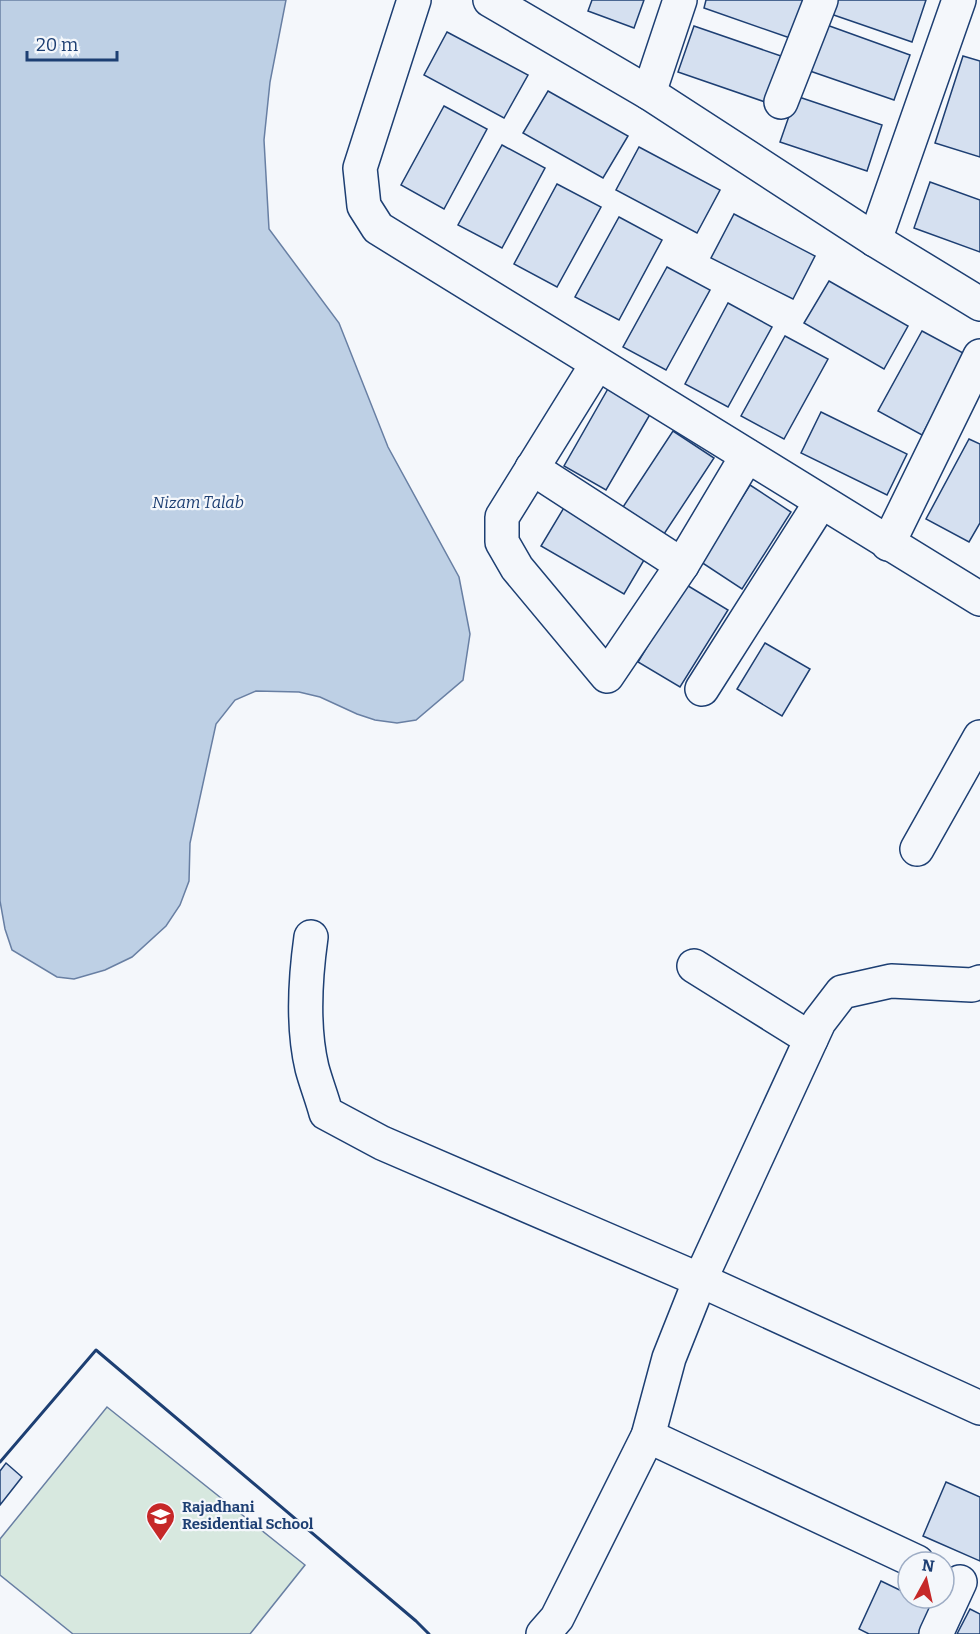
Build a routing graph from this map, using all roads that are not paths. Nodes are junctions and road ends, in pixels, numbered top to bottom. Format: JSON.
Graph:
{"nodes":[{"id":1,"x":414,"y":0,"type":"edge"},
{"id":2,"x":490,"y":0,"type":"edge"},
{"id":3,"x":680,"y":0,"type":"edge"},
{"id":4,"x":821,"y":0,"type":"edge"},
{"id":5,"x":959,"y":0,"type":"edge"},
{"id":6,"x":649,"y":93,"type":"junction"},
{"id":7,"x":781,"y":102,"type":"dead end"},
{"id":8,"x":876,"y":240,"type":"junction"},
{"id":9,"x":980,"y":304,"type":"edge"},
{"id":10,"x":980,"y":356,"type":"edge"},
{"id":11,"x":597,"y":364,"type":"junction"},
{"id":12,"x":747,"y":456,"type":"junction"},
{"id":13,"x":532,"y":468,"type":"junction"},
{"id":14,"x":821,"y":502,"type":"junction"},
{"id":15,"x":888,"y":544,"type":"junction"},
{"id":16,"x":682,"y":565,"type":"junction"},
{"id":17,"x":980,"y":600,"type":"edge"},
{"id":18,"x":702,"y":689,"type":"dead end"},
{"id":19,"x":980,"y":738,"type":"edge"},
{"id":20,"x":917,"y":849,"type":"dead end"},
{"id":21,"x":311,"y":937,"type":"dead end"},
{"id":22,"x":694,"y":966,"type":"dead end"},
{"id":23,"x":980,"y":982,"type":"edge"},
{"id":24,"x":812,"y":1039,"type":"junction"},
{"id":25,"x":700,"y":1280,"type":"junction"},
{"id":26,"x":980,"y":1408,"type":"edge"},
{"id":27,"x":648,"y":1436,"type":"junction"},
{"id":28,"x":896,"y":1552,"type":"edge"},
{"id":29,"x":961,"y":1583,"type":"edge"},
{"id":30,"x":543,"y":1634,"type":"edge"},
{"id":31,"x":936,"y":1634,"type":"edge"}],
"edges":[{"from":1,"to":11,"type":"street"},
{"from":2,"to":6,"type":"street"},
{"from":3,"to":6,"type":"street"},
{"from":4,"to":7,"type":"street"},
{"from":5,"to":8,"type":"street"},
{"from":6,"to":8,"type":"street"},
{"from":8,"to":9,"type":"street"},
{"from":10,"to":15,"type":"street"},
{"from":11,"to":12,"type":"street"},
{"from":11,"to":13,"type":"street"},
{"from":12,"to":14,"type":"street"},
{"from":12,"to":16,"type":"street"},
{"from":13,"to":16,"type":"street"},
{"from":13,"to":16,"type":"street"},
{"from":14,"to":15,"type":"street"},
{"from":14,"to":18,"type":"street"},
{"from":15,"to":17,"type":"street"},
{"from":19,"to":20,"type":"street"},
{"from":21,"to":25,"type":"street"},
{"from":22,"to":24,"type":"street"},
{"from":23,"to":24,"type":"street"},
{"from":24,"to":25,"type":"street"},
{"from":25,"to":26,"type":"street"},
{"from":25,"to":27,"type":"street"},
{"from":27,"to":28,"type":"street"},
{"from":27,"to":30,"type":"street"},
{"from":29,"to":31,"type":"street"}]}
